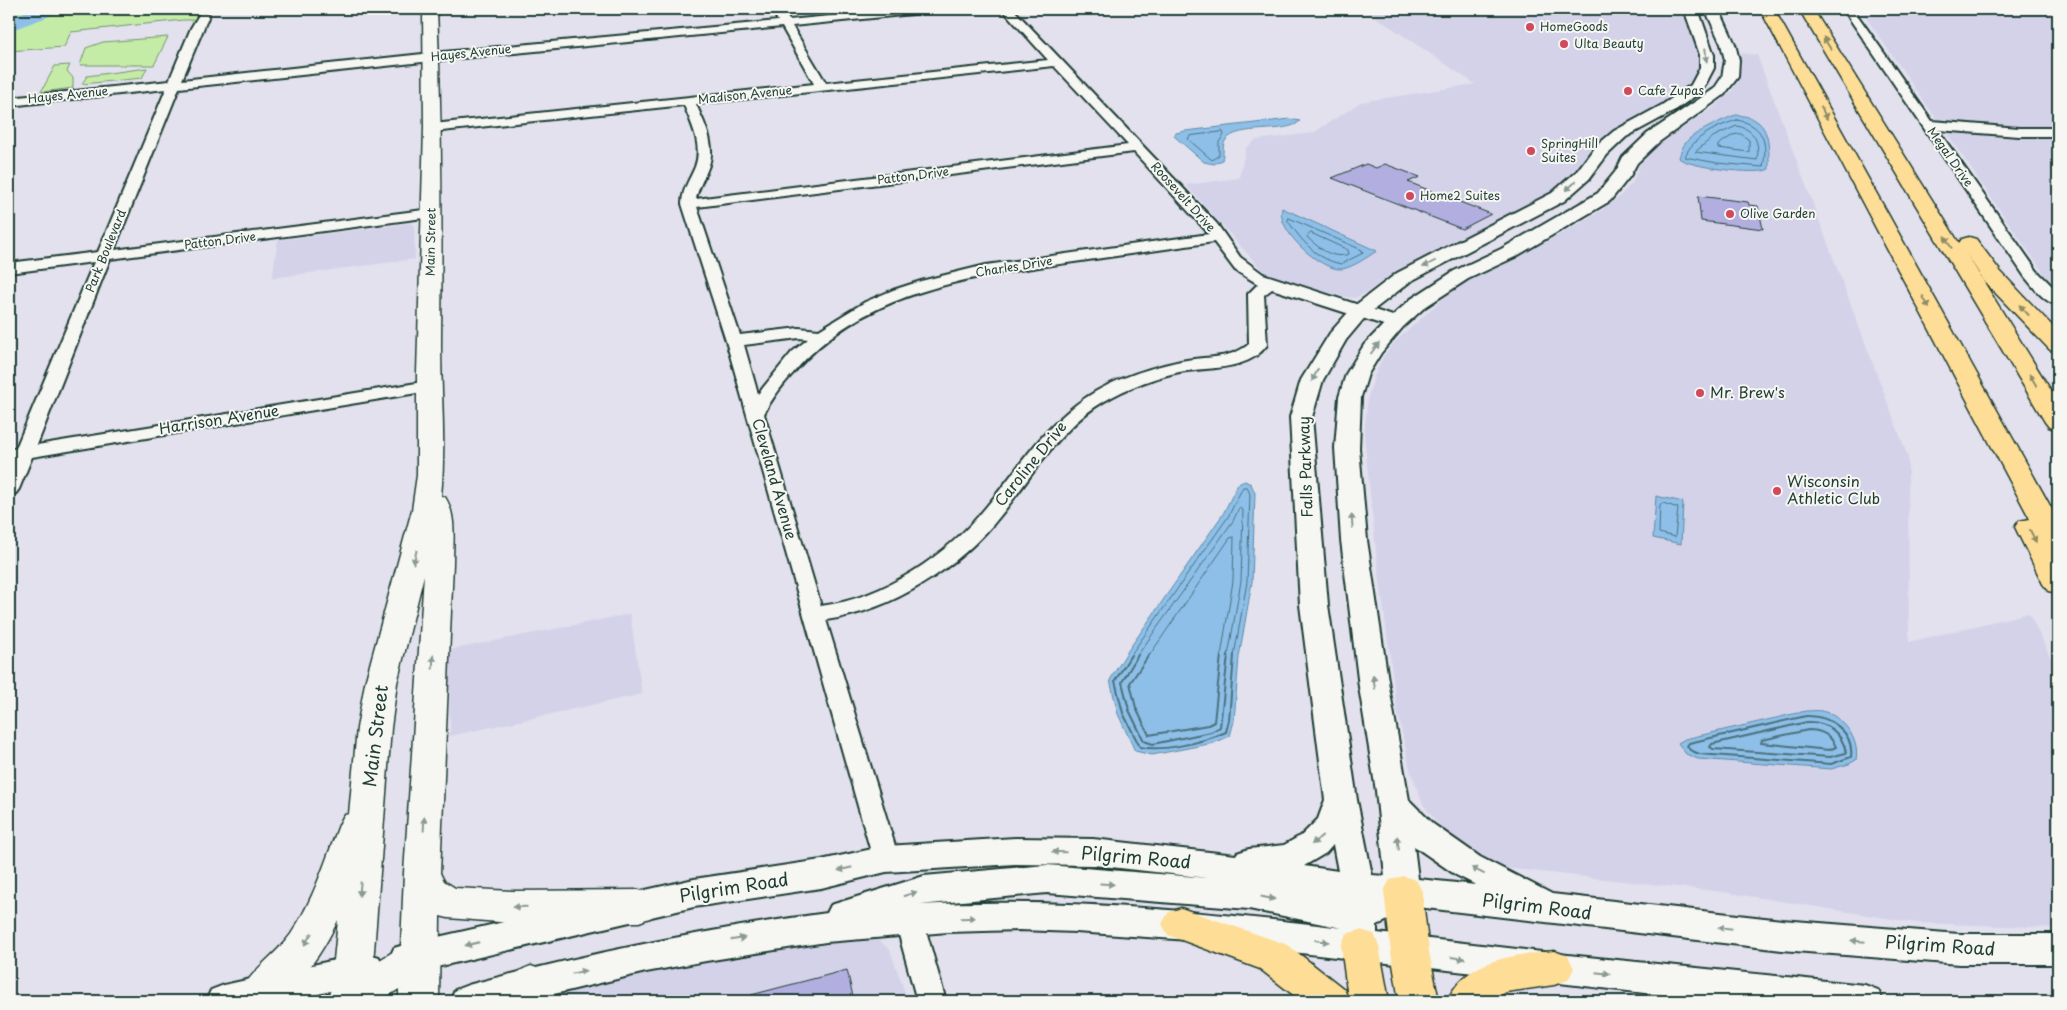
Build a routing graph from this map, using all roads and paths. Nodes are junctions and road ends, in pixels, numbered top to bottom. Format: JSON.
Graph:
{"nodes":[{"id":1,"x":430,"y":9,"type":"edge"},
{"id":2,"x":777,"y":9,"type":"edge"},
{"id":3,"x":933,"y":9,"type":"edge"},
{"id":4,"x":1007,"y":9,"type":"edge"},
{"id":5,"x":1691,"y":9,"type":"edge"},
{"id":6,"x":1712,"y":9,"type":"edge"},
{"id":7,"x":1767,"y":9,"type":"edge"},
{"id":8,"x":1806,"y":9,"type":"edge"},
{"id":9,"x":1848,"y":9,"type":"edge"},
{"id":10,"x":204,"y":15,"type":"dead end"},
{"id":11,"x":786,"y":23,"type":"junction"},
{"id":12,"x":432,"y":57,"type":"junction"},
{"id":13,"x":1058,"y":62,"type":"junction"},
{"id":14,"x":1846,"y":74,"type":"junction"},
{"id":15,"x":174,"y":84,"type":"junction"},
{"id":16,"x":822,"y":87,"type":"junction"},
{"id":17,"x":689,"y":101,"type":"junction"},
{"id":18,"x":9,"y":102,"type":"edge"},
{"id":19,"x":1927,"y":125,"type":"junction"},
{"id":20,"x":433,"y":128,"type":"junction"},
{"id":21,"x":2058,"y":132,"type":"edge"},
{"id":22,"x":1136,"y":148,"type":"junction"},
{"id":23,"x":690,"y":204,"type":"junction"},
{"id":24,"x":431,"y":214,"type":"junction"},
{"id":25,"x":1218,"y":237,"type":"junction"},
{"id":26,"x":104,"y":256,"type":"junction"},
{"id":27,"x":9,"y":268,"type":"edge"},
{"id":28,"x":1269,"y":283,"type":"junction"},
{"id":29,"x":2058,"y":300,"type":"edge"},
{"id":30,"x":1360,"y":311,"type":"junction"},
{"id":31,"x":1396,"y":323,"type":"junction"},
{"id":32,"x":822,"y":335,"type":"junction"},
{"id":33,"x":734,"y":341,"type":"junction"},
{"id":34,"x":2058,"y":345,"type":"edge"},
{"id":35,"x":429,"y":386,"type":"junction"},
{"id":36,"x":1976,"y":393,"type":"junction"},
{"id":37,"x":755,"y":414,"type":"junction"},
{"id":38,"x":2058,"y":422,"type":"edge"},
{"id":39,"x":16,"y":453,"type":"edge"},
{"id":40,"x":430,"y":475,"type":"junction"},
{"id":41,"x":9,"y":489,"type":"edge"},
{"id":42,"x":2058,"y":545,"type":"edge"},
{"id":43,"x":2058,"y":584,"type":"edge"},
{"id":44,"x":813,"y":615,"type":"junction"},
{"id":45,"x":368,"y":798,"type":"junction"},
{"id":46,"x":1341,"y":800,"type":"junction"},
{"id":47,"x":1393,"y":804,"type":"junction"},
{"id":48,"x":886,"y":859,"type":"junction"},
{"id":49,"x":1212,"y":865,"type":"junction"},
{"id":50,"x":422,"y":872,"type":"junction"},
{"id":51,"x":1403,"y":892,"type":"junction"},
{"id":52,"x":639,"y":906,"type":"junction"},
{"id":53,"x":1552,"y":909,"type":"junction"},
{"id":54,"x":1359,"y":917,"type":"junction"},
{"id":55,"x":910,"y":920,"type":"junction"},
{"id":56,"x":1181,"y":924,"type":"junction"},
{"id":57,"x":797,"y":930,"type":"junction"},
{"id":58,"x":2058,"y":949,"type":"edge"},
{"id":59,"x":1410,"y":952,"type":"junction"},
{"id":60,"x":419,"y":956,"type":"junction"},
{"id":61,"x":1554,"y":968,"type":"junction"},
{"id":62,"x":262,"y":992,"type":"junction"},
{"id":63,"x":524,"y":992,"type":"edge"},
{"id":64,"x":350,"y":993,"type":"edge"},
{"id":65,"x":224,"y":1001,"type":"edge"},
{"id":66,"x":419,"y":1001,"type":"edge"},
{"id":67,"x":468,"y":1001,"type":"edge"},
{"id":68,"x":932,"y":1001,"type":"edge"},
{"id":69,"x":1330,"y":1001,"type":"edge"},
{"id":70,"x":1369,"y":1001,"type":"edge"},
{"id":71,"x":1419,"y":1001,"type":"edge"},
{"id":72,"x":1467,"y":1001,"type":"edge"},
{"id":73,"x":1864,"y":1001,"type":"edge"}],
"edges":[{"from":1,"to":12,"type":"main road","name":"Main Street"},
{"from":2,"to":11,"type":"street"},
{"from":3,"to":11,"type":"street","name":"Hayes Avenue"},
{"from":4,"to":13,"type":"street","name":"Roosevelt Drive"},
{"from":5,"to":30,"type":"street","name":"Falls Parkway","one_way":true},
{"from":6,"to":31,"type":"street"},
{"from":7,"to":36,"type":"highway","one_way":true},
{"from":14,"to":8,"type":"highway","one_way":true},
{"from":9,"to":19,"type":"street","name":"Megal Drive"},
{"from":10,"to":15,"type":"street","name":"Park Boulevard"},
{"from":11,"to":12,"type":"street","name":"Hayes Avenue"},
{"from":11,"to":16,"type":"street"},
{"from":12,"to":15,"type":"street","name":"Hayes Avenue"},
{"from":12,"to":20,"type":"main road","name":"Main Street"},
{"from":13,"to":16,"type":"street","name":"Madison Avenue"},
{"from":13,"to":22,"type":"street","name":"Roosevelt Drive"},
{"from":34,"to":14,"type":"highway","one_way":true},
{"from":38,"to":14,"type":"highway","one_way":true},
{"from":15,"to":18,"type":"street","name":"Hayes Avenue"},
{"from":15,"to":26,"type":"street","name":"Park Boulevard"},
{"from":16,"to":17,"type":"street","name":"Madison Avenue"},
{"from":17,"to":20,"type":"street","name":"Madison Avenue"},
{"from":17,"to":23,"type":"street","name":"Cleveland Avenue"},
{"from":19,"to":21,"type":"street"},
{"from":19,"to":29,"type":"street","name":"Megal Drive"},
{"from":20,"to":24,"type":"main road","name":"Main Street"},
{"from":22,"to":23,"type":"street","name":"Patton Drive"},
{"from":22,"to":25,"type":"street","name":"Roosevelt Drive"},
{"from":23,"to":33,"type":"street","name":"Cleveland Avenue"},
{"from":24,"to":26,"type":"street","name":"Patton Drive"},
{"from":24,"to":35,"type":"main road","name":"Main Street"},
{"from":25,"to":28,"type":"street","name":"Roosevelt Drive"},
{"from":25,"to":32,"type":"street","name":"Charles Drive"},
{"from":26,"to":27,"type":"street","name":"Patton Drive"},
{"from":26,"to":39,"type":"street","name":"Park Boulevard"},
{"from":28,"to":30,"type":"street","name":"Roosevelt Drive"},
{"from":28,"to":44,"type":"street","name":"Caroline Drive"},
{"from":30,"to":31,"type":"street","name":"Roosevelt Drive"},
{"from":30,"to":46,"type":"street","name":"Falls Parkway","one_way":true},
{"from":47,"to":31,"type":"street","one_way":true},
{"from":32,"to":33,"type":"street"},
{"from":32,"to":37,"type":"street","name":"Charles Drive"},
{"from":33,"to":37,"type":"street","name":"Cleveland Avenue"},
{"from":35,"to":39,"type":"street","name":"Harrison Avenue"},
{"from":35,"to":40,"type":"main road","name":"Main Street"},
{"from":36,"to":42,"type":"highway"},
{"from":36,"to":43,"type":"highway","one_way":true},
{"from":37,"to":44,"type":"street","name":"Cleveland Avenue"},
{"from":39,"to":41,"type":"street","name":"Park Boulevard"},
{"from":40,"to":45,"type":"main road","name":"Main Street","one_way":true},
{"from":50,"to":40,"type":"main road","name":"Main Street","one_way":true},
{"from":44,"to":48,"type":"street","name":"Cleveland Avenue"},
{"from":45,"to":62,"type":"main road","one_way":true},
{"from":45,"to":64,"type":"main road","name":"Main Street","one_way":true},
{"from":46,"to":49,"type":"street","one_way":true},
{"from":46,"to":54,"type":"street","name":"Falls Parkway"},
{"from":51,"to":47,"type":"street","one_way":true},
{"from":53,"to":47,"type":"street","one_way":true},
{"from":49,"to":48,"type":"street","name":"Pilgrim Road","one_way":true},
{"from":48,"to":52,"type":"street","name":"Pilgrim Road","one_way":true},
{"from":49,"to":54,"type":"street","name":"Pilgrim Road"},
{"from":52,"to":50,"type":"main road","one_way":true},
{"from":50,"to":60,"type":"main road","name":"Main Street"},
{"from":51,"to":53,"type":"street","name":"Pilgrim Road"},
{"from":51,"to":54,"type":"street"},
{"from":51,"to":59,"type":"highway"},
{"from":52,"to":60,"type":"street","name":"Pilgrim Road","one_way":true},
{"from":58,"to":53,"type":"street","name":"Pilgrim Road","one_way":true},
{"from":56,"to":54,"type":"street","name":"Pilgrim Road","one_way":true},
{"from":57,"to":54,"type":"street","one_way":true},
{"from":54,"to":59,"type":"street","name":"Pilgrim Road"},
{"from":54,"to":70,"type":"highway"},
{"from":55,"to":56,"type":"street","name":"Pilgrim Road","one_way":true},
{"from":55,"to":57,"type":"street","name":"Pilgrim Road"},
{"from":55,"to":68,"type":"street"},
{"from":56,"to":69,"type":"highway"},
{"from":63,"to":57,"type":"street","name":"Pilgrim Road","one_way":true},
{"from":59,"to":61,"type":"street","name":"Pilgrim Road","one_way":true},
{"from":59,"to":71,"type":"highway"},
{"from":60,"to":64,"type":"main road"},
{"from":60,"to":66,"type":"main road","name":"Main Street"},
{"from":61,"to":72,"type":"highway"},
{"from":61,"to":73,"type":"street","name":"Pilgrim Road","one_way":true},
{"from":62,"to":64,"type":"street"},
{"from":62,"to":65,"type":"street"},
{"from":63,"to":67,"type":"street","name":"Pilgrim Road"}]}
